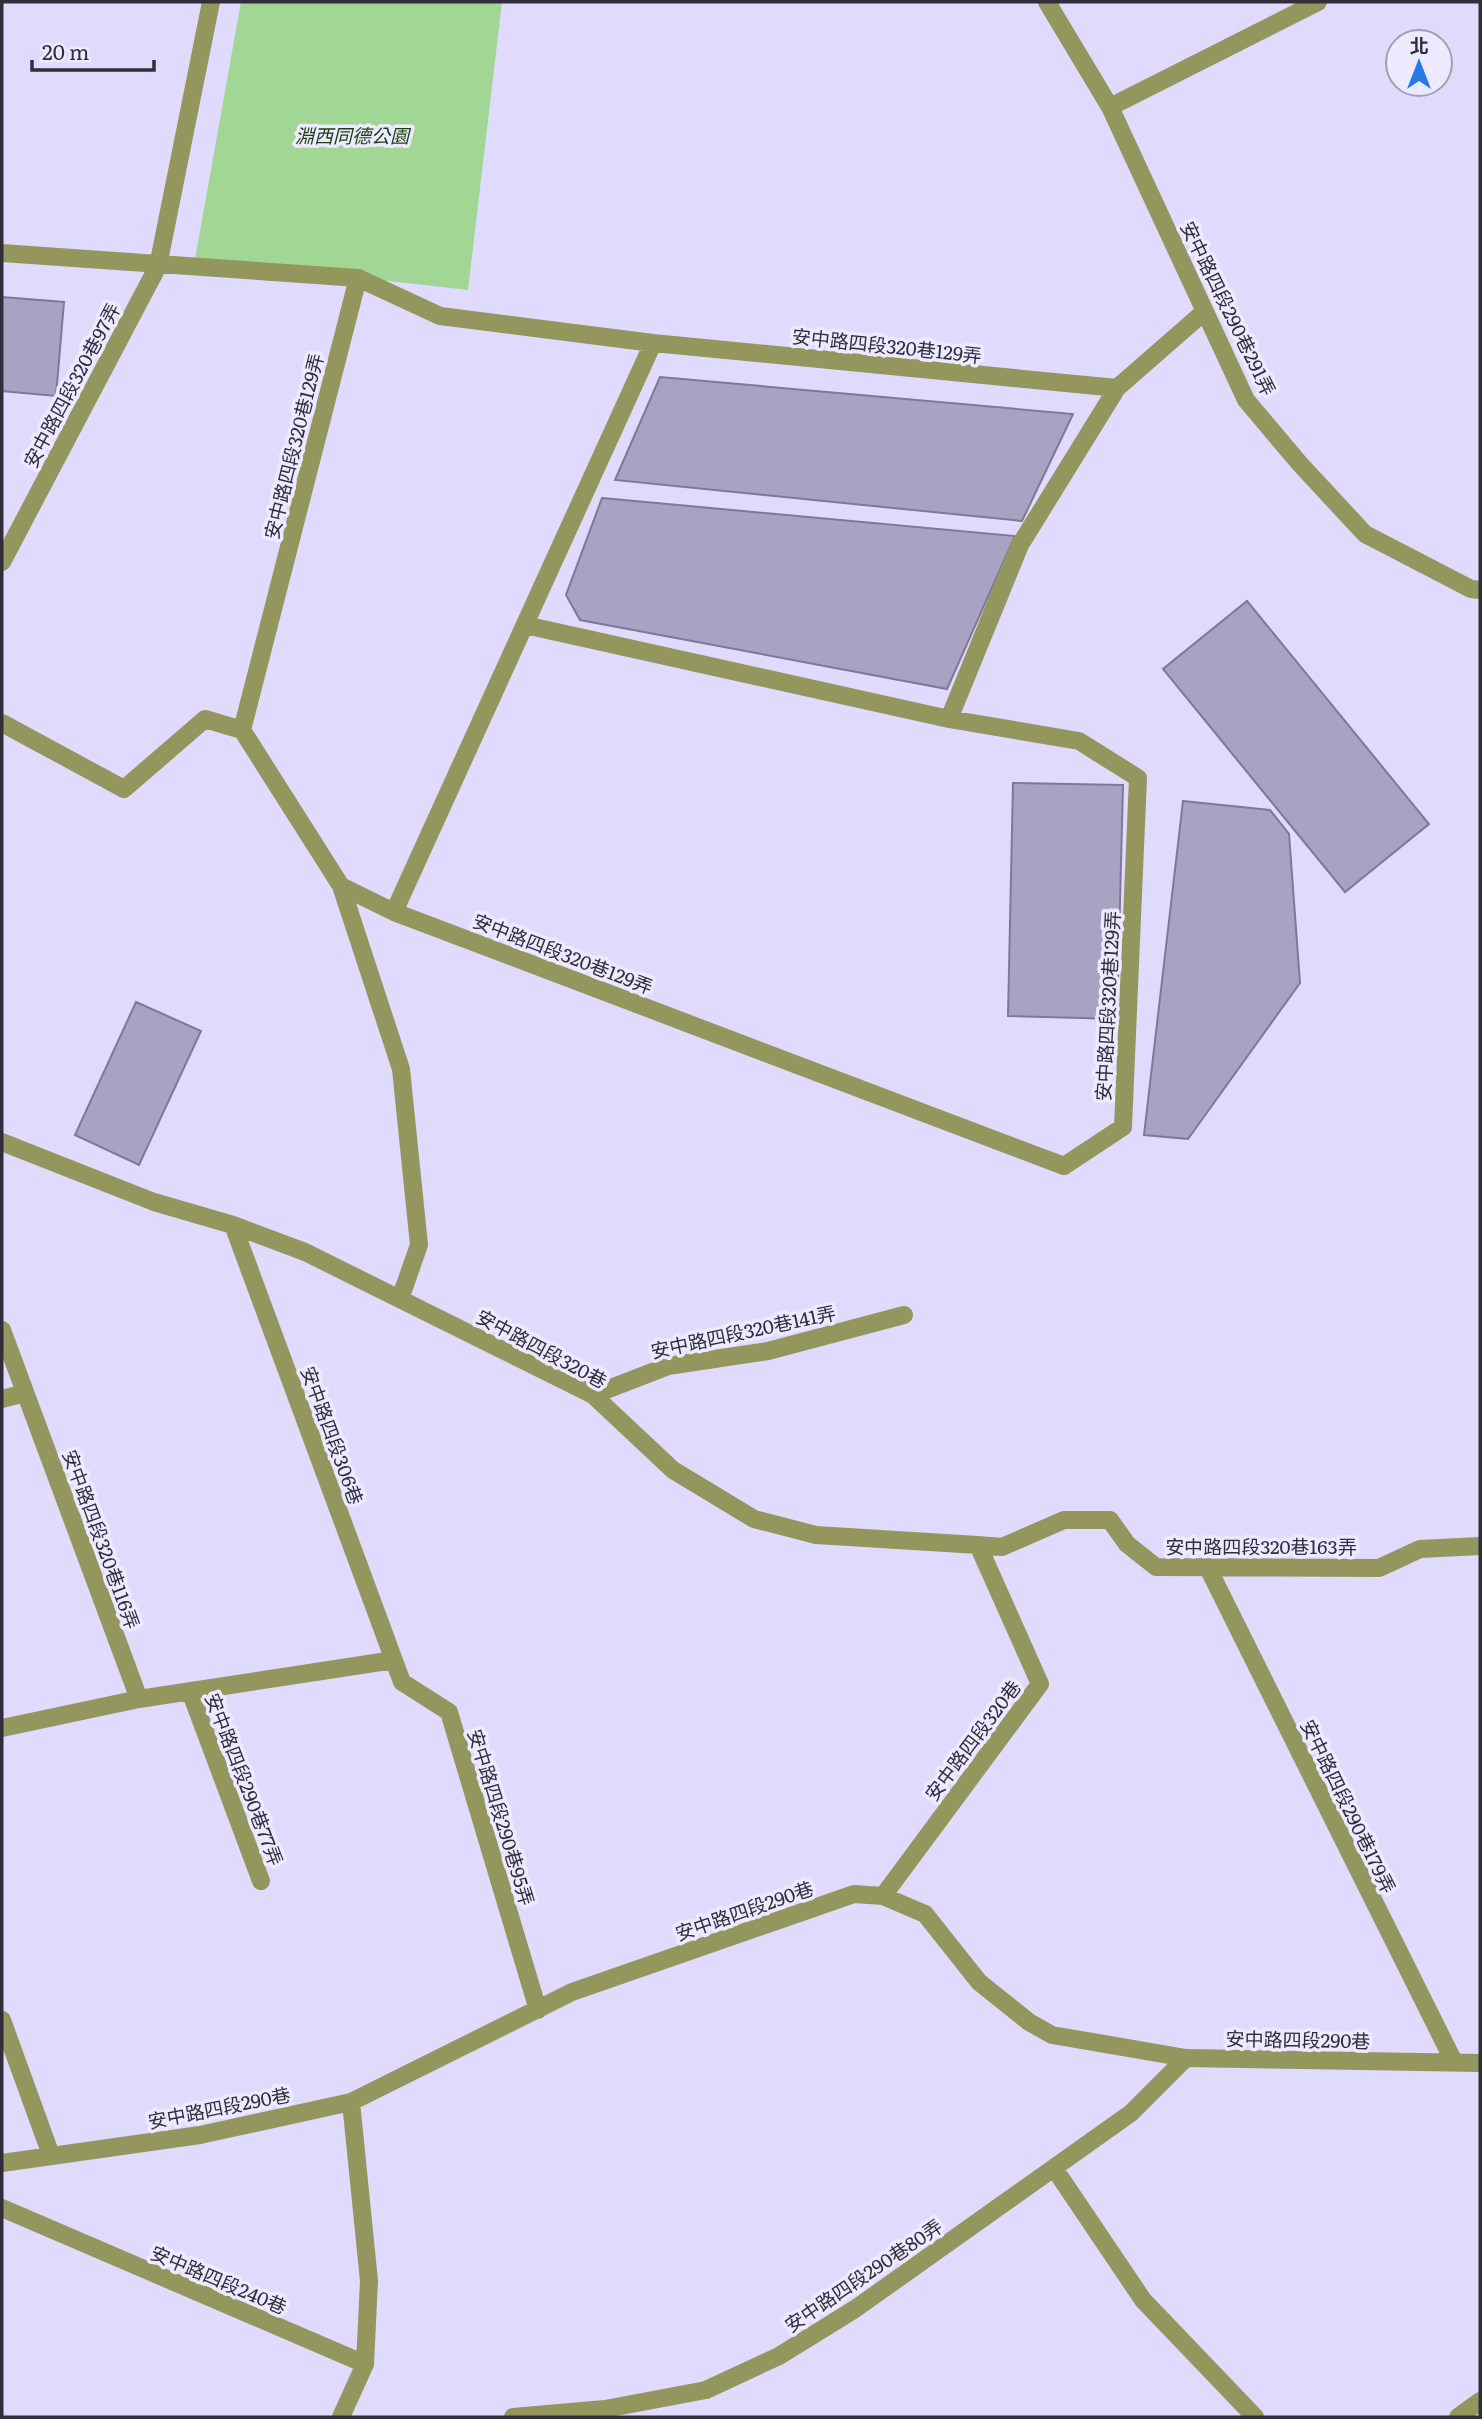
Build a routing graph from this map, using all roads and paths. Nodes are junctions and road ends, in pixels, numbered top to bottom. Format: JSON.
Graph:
{"nodes":[{"id":1,"x":211,"y":2,"type":"edge"},
{"id":2,"x":1047,"y":2,"type":"edge"},
{"id":3,"x":1318,"y":2,"type":"edge"},
{"id":4,"x":1110,"y":107,"type":"junction"},
{"id":5,"x":2,"y":253,"type":"edge"},
{"id":6,"x":158,"y":265,"type":"junction"},
{"id":7,"x":358,"y":278,"type":"junction"},
{"id":8,"x":1204,"y":312,"type":"junction"},
{"id":9,"x":653,"y":343,"type":"junction"},
{"id":10,"x":1117,"y":388,"type":"junction"},
{"id":11,"x":2,"y":562,"type":"edge"},
{"id":12,"x":1480,"y":590,"type":"edge"},
{"id":13,"x":525,"y":625,"type":"junction"},
{"id":14,"x":949,"y":719,"type":"junction"},
{"id":15,"x":2,"y":723,"type":"edge"},
{"id":16,"x":242,"y":730,"type":"junction"},
{"id":17,"x":341,"y":886,"type":"junction"},
{"id":18,"x":394,"y":912,"type":"junction"},
{"id":19,"x":2,"y":1142,"type":"edge"},
{"id":20,"x":233,"y":1225,"type":"junction"},
{"id":21,"x":400,"y":1299,"type":"junction"},
{"id":22,"x":904,"y":1315,"type":"dead end"},
{"id":23,"x":2,"y":1331,"type":"edge"},
{"id":24,"x":25,"y":1393,"type":"junction"},
{"id":25,"x":593,"y":1395,"type":"junction"},
{"id":26,"x":2,"y":1399,"type":"edge"},
{"id":27,"x":978,"y":1545,"type":"junction"},
{"id":28,"x":1480,"y":1546,"type":"edge"},
{"id":29,"x":1208,"y":1568,"type":"junction"},
{"id":30,"x":394,"y":1660,"type":"junction"},
{"id":31,"x":190,"y":1691,"type":"junction"},
{"id":32,"x":139,"y":1699,"type":"junction"},
{"id":33,"x":2,"y":1728,"type":"edge"},
{"id":34,"x":261,"y":1881,"type":"dead end"},
{"id":35,"x":883,"y":1896,"type":"junction"},
{"id":36,"x":538,"y":2010,"type":"junction"},
{"id":37,"x":2,"y":2020,"type":"edge"},
{"id":38,"x":1186,"y":2058,"type":"junction"},
{"id":39,"x":1454,"y":2062,"type":"junction"},
{"id":40,"x":1480,"y":2063,"type":"edge"},
{"id":41,"x":351,"y":2102,"type":"junction"},
{"id":42,"x":51,"y":2155,"type":"junction"},
{"id":43,"x":2,"y":2163,"type":"edge"},
{"id":44,"x":1054,"y":2168,"type":"junction"},
{"id":45,"x":2,"y":2208,"type":"edge"},
{"id":46,"x":365,"y":2364,"type":"junction"},
{"id":47,"x":1480,"y":2401,"type":"edge"},
{"id":48,"x":605,"y":2413,"type":"edge"},
{"id":49,"x":341,"y":2417,"type":"edge"},
{"id":50,"x":513,"y":2417,"type":"edge"},
{"id":51,"x":1255,"y":2417,"type":"edge"},
{"id":52,"x":1458,"y":2417,"type":"edge"}],
"edges":[{"from":1,"to":6,"type":"street","name":"安中路四段320巷97弄"},
{"from":2,"to":4,"type":"street","name":"安中路四段290巷291弄"},
{"from":3,"to":4,"type":"street"},
{"from":4,"to":8,"type":"street","name":"安中路四段290巷291弄"},
{"from":5,"to":6,"type":"street"},
{"from":6,"to":7,"type":"street","name":"安中路四段320巷129弄"},
{"from":6,"to":11,"type":"street","name":"安中路四段320巷97弄"},
{"from":7,"to":9,"type":"street","name":"安中路四段320巷129弄"},
{"from":7,"to":16,"type":"street","name":"安中路四段320巷129弄"},
{"from":8,"to":10,"type":"street"},
{"from":8,"to":12,"type":"street","name":"安中路四段290巷291弄"},
{"from":9,"to":10,"type":"street","name":"安中路四段320巷129弄"},
{"from":9,"to":13,"type":"street"},
{"from":10,"to":14,"type":"street"},
{"from":13,"to":14,"type":"street","name":"安中路四段320巷129弄"},
{"from":13,"to":18,"type":"street"},
{"from":14,"to":18,"type":"street","name":"安中路四段320巷129弄"},
{"from":15,"to":16,"type":"street"},
{"from":16,"to":17,"type":"street"},
{"from":17,"to":18,"type":"street","name":"安中路四段320巷129弄"},
{"from":17,"to":21,"type":"street"},
{"from":19,"to":20,"type":"street","name":"安中路四段320巷"},
{"from":20,"to":21,"type":"street","name":"安中路四段320巷"},
{"from":20,"to":30,"type":"street","name":"安中路四段306巷"},
{"from":21,"to":25,"type":"street","name":"安中路四段320巷"},
{"from":22,"to":25,"type":"street","name":"安中路四段320巷141弄"},
{"from":23,"to":24,"type":"street","name":"安中路四段320巷116弄"},
{"from":24,"to":26,"type":"street"},
{"from":24,"to":32,"type":"street","name":"安中路四段320巷116弄"},
{"from":25,"to":27,"type":"street","name":"安中路四段320巷"},
{"from":27,"to":29,"type":"street","name":"安中路四段320巷163弄"},
{"from":27,"to":35,"type":"street","name":"安中路四段320巷"},
{"from":28,"to":29,"type":"street","name":"安中路四段320巷163弄"},
{"from":29,"to":39,"type":"street","name":"安中路四段290巷179弄"},
{"from":30,"to":31,"type":"street"},
{"from":30,"to":36,"type":"street","name":"安中路四段290巷95弄"},
{"from":31,"to":32,"type":"street"},
{"from":31,"to":34,"type":"street","name":"安中路四段290巷77弄"},
{"from":32,"to":33,"type":"street"},
{"from":35,"to":36,"type":"street","name":"安中路四段290巷"},
{"from":35,"to":38,"type":"street","name":"安中路四段290巷"},
{"from":36,"to":41,"type":"street","name":"安中路四段290巷"},
{"from":37,"to":42,"type":"street"},
{"from":38,"to":39,"type":"street","name":"安中路四段290巷"},
{"from":38,"to":44,"type":"street","name":"安中路四段290巷80弄"},
{"from":39,"to":40,"type":"street","name":"安中路四段290巷"},
{"from":41,"to":42,"type":"street","name":"安中路四段290巷"},
{"from":41,"to":46,"type":"street"},
{"from":42,"to":43,"type":"street","name":"安中路四段290巷"},
{"from":44,"to":48,"type":"street","name":"安中路四段290巷80弄"},
{"from":44,"to":51,"type":"street"},
{"from":45,"to":46,"type":"street","name":"安中路四段240巷"},
{"from":46,"to":49,"type":"street"},
{"from":47,"to":52,"type":"street"},
{"from":48,"to":50,"type":"street","name":"安中路四段290巷80弄"}]}
